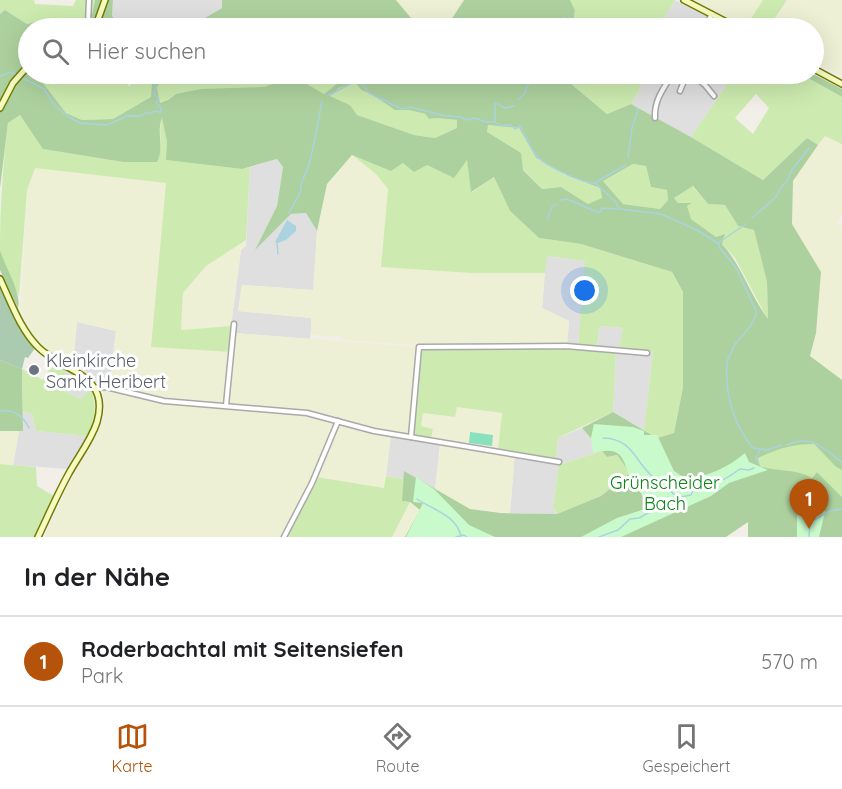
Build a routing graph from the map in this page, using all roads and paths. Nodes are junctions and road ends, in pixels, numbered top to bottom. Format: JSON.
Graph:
{"nodes":[{"id":1,"x":89,"y":0,"type":"edge"},
{"id":2,"x":105,"y":0,"type":"edge"},
{"id":3,"x":688,"y":1,"type":"edge"},
{"id":4,"x":712,"y":15,"type":"junction"},
{"id":5,"x":88,"y":18,"type":"edge"},
{"id":6,"x":99,"y":18,"type":"edge"},
{"id":7,"x":710,"y":18,"type":"edge"},
{"id":8,"x":718,"y":18,"type":"edge"},
{"id":9,"x":824,"y":75,"type":"edge"},
{"id":10,"x":18,"y":76,"type":"edge"},
{"id":11,"x":666,"y":84,"type":"edge"},
{"id":12,"x":684,"y":84,"type":"edge"},
{"id":13,"x":704,"y":84,"type":"edge"},
{"id":14,"x":842,"y":84,"type":"edge"},
{"id":15,"x":680,"y":91,"type":"dead end"},
{"id":16,"x":714,"y":96,"type":"dead end"},
{"id":17,"x":0,"y":108,"type":"edge"},
{"id":18,"x":656,"y":118,"type":"dead end"},
{"id":19,"x":0,"y":279,"type":"edge"},
{"id":20,"x":234,"y":324,"type":"dead end"},
{"id":21,"x":647,"y":352,"type":"dead end"},
{"id":22,"x":94,"y":388,"type":"junction"},
{"id":23,"x":226,"y":405,"type":"junction"},
{"id":24,"x":338,"y":421,"type":"junction"},
{"id":25,"x":411,"y":437,"type":"junction"},
{"id":26,"x":559,"y":462,"type":"dead end"},
{"id":27,"x":38,"y":537,"type":"edge"},
{"id":28,"x":284,"y":537,"type":"edge"}],
"edges":[{"from":1,"to":5,"type":"street"},
{"from":2,"to":6,"type":"street"},
{"from":3,"to":4,"type":"street"},
{"from":4,"to":7,"type":"street"},
{"from":4,"to":8,"type":"street"},
{"from":9,"to":14,"type":"street"},
{"from":10,"to":17,"type":"street"},
{"from":11,"to":18,"type":"street"},
{"from":12,"to":15,"type":"street"},
{"from":13,"to":16,"type":"street"},
{"from":19,"to":22,"type":"street"},
{"from":20,"to":23,"type":"street"},
{"from":21,"to":25,"type":"street"},
{"from":22,"to":23,"type":"street"},
{"from":22,"to":27,"type":"street"},
{"from":23,"to":24,"type":"street"},
{"from":24,"to":25,"type":"street"},
{"from":24,"to":28,"type":"street"},
{"from":25,"to":26,"type":"street"}]}
